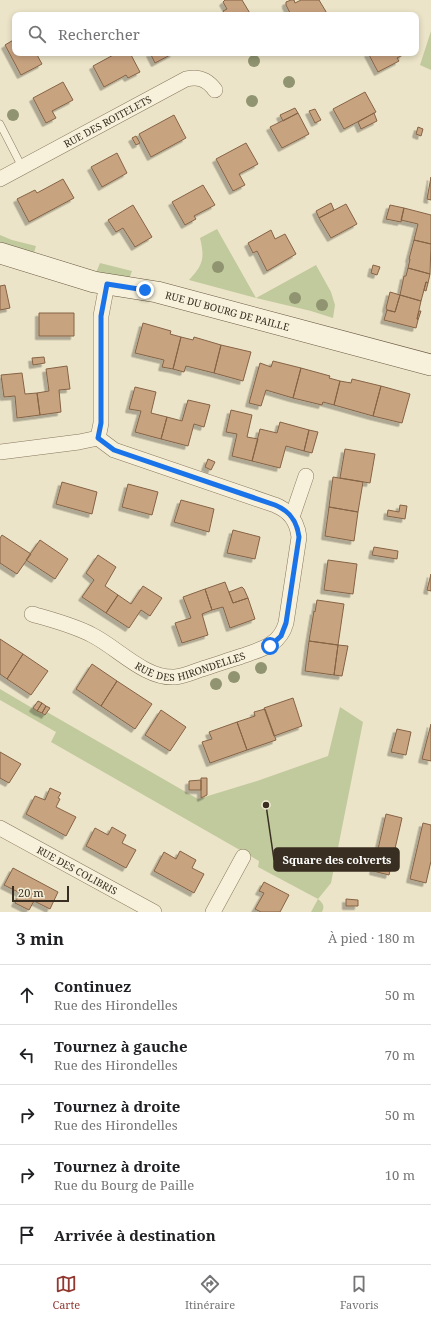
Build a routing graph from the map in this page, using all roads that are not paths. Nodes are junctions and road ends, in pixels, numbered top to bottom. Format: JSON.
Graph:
{"nodes":[{"id":1,"x":215,"y":90,"type":"dead end"},
{"id":2,"x":0,"y":124,"type":"edge"},
{"id":3,"x":22,"y":167,"type":"junction"},
{"id":4,"x":0,"y":179,"type":"edge"},
{"id":5,"x":0,"y":253,"type":"edge"},
{"id":6,"x":107,"y":284,"type":"junction"},
{"id":7,"x":431,"y":365,"type":"edge"},
{"id":8,"x":98,"y":438,"type":"junction"},
{"id":9,"x":0,"y":452,"type":"edge"},
{"id":10,"x":306,"y":476,"type":"dead end"},
{"id":11,"x":292,"y":517,"type":"junction"},
{"id":12,"x":32,"y":614,"type":"dead end"},
{"id":13,"x":0,"y":828,"type":"edge"},
{"id":14,"x":243,"y":857,"type":"dead end"},
{"id":15,"x":154,"y":912,"type":"edge"},
{"id":16,"x":213,"y":912,"type":"edge"}],
"edges":[{"from":1,"to":3,"type":"street","name":"RUE DES ROITELETS"},
{"from":2,"to":3,"type":"lane"},
{"from":3,"to":4,"type":"street","name":"RUE DES ROITELETS"},
{"from":5,"to":6,"type":"street","name":"RUE DU BOURG DE PAILLE"},
{"from":6,"to":7,"type":"street","name":"RUE DU BOURG DE PAILLE"},
{"from":6,"to":8,"type":"street"},
{"from":8,"to":9,"type":"street"},
{"from":8,"to":11,"type":"street"},
{"from":10,"to":11,"type":"street"},
{"from":11,"to":12,"type":"street","name":"RUE DES HIRONDELLES"},
{"from":13,"to":15,"type":"street","name":"RUE DES COLIBRIS"},
{"from":14,"to":16,"type":"street"}]}
